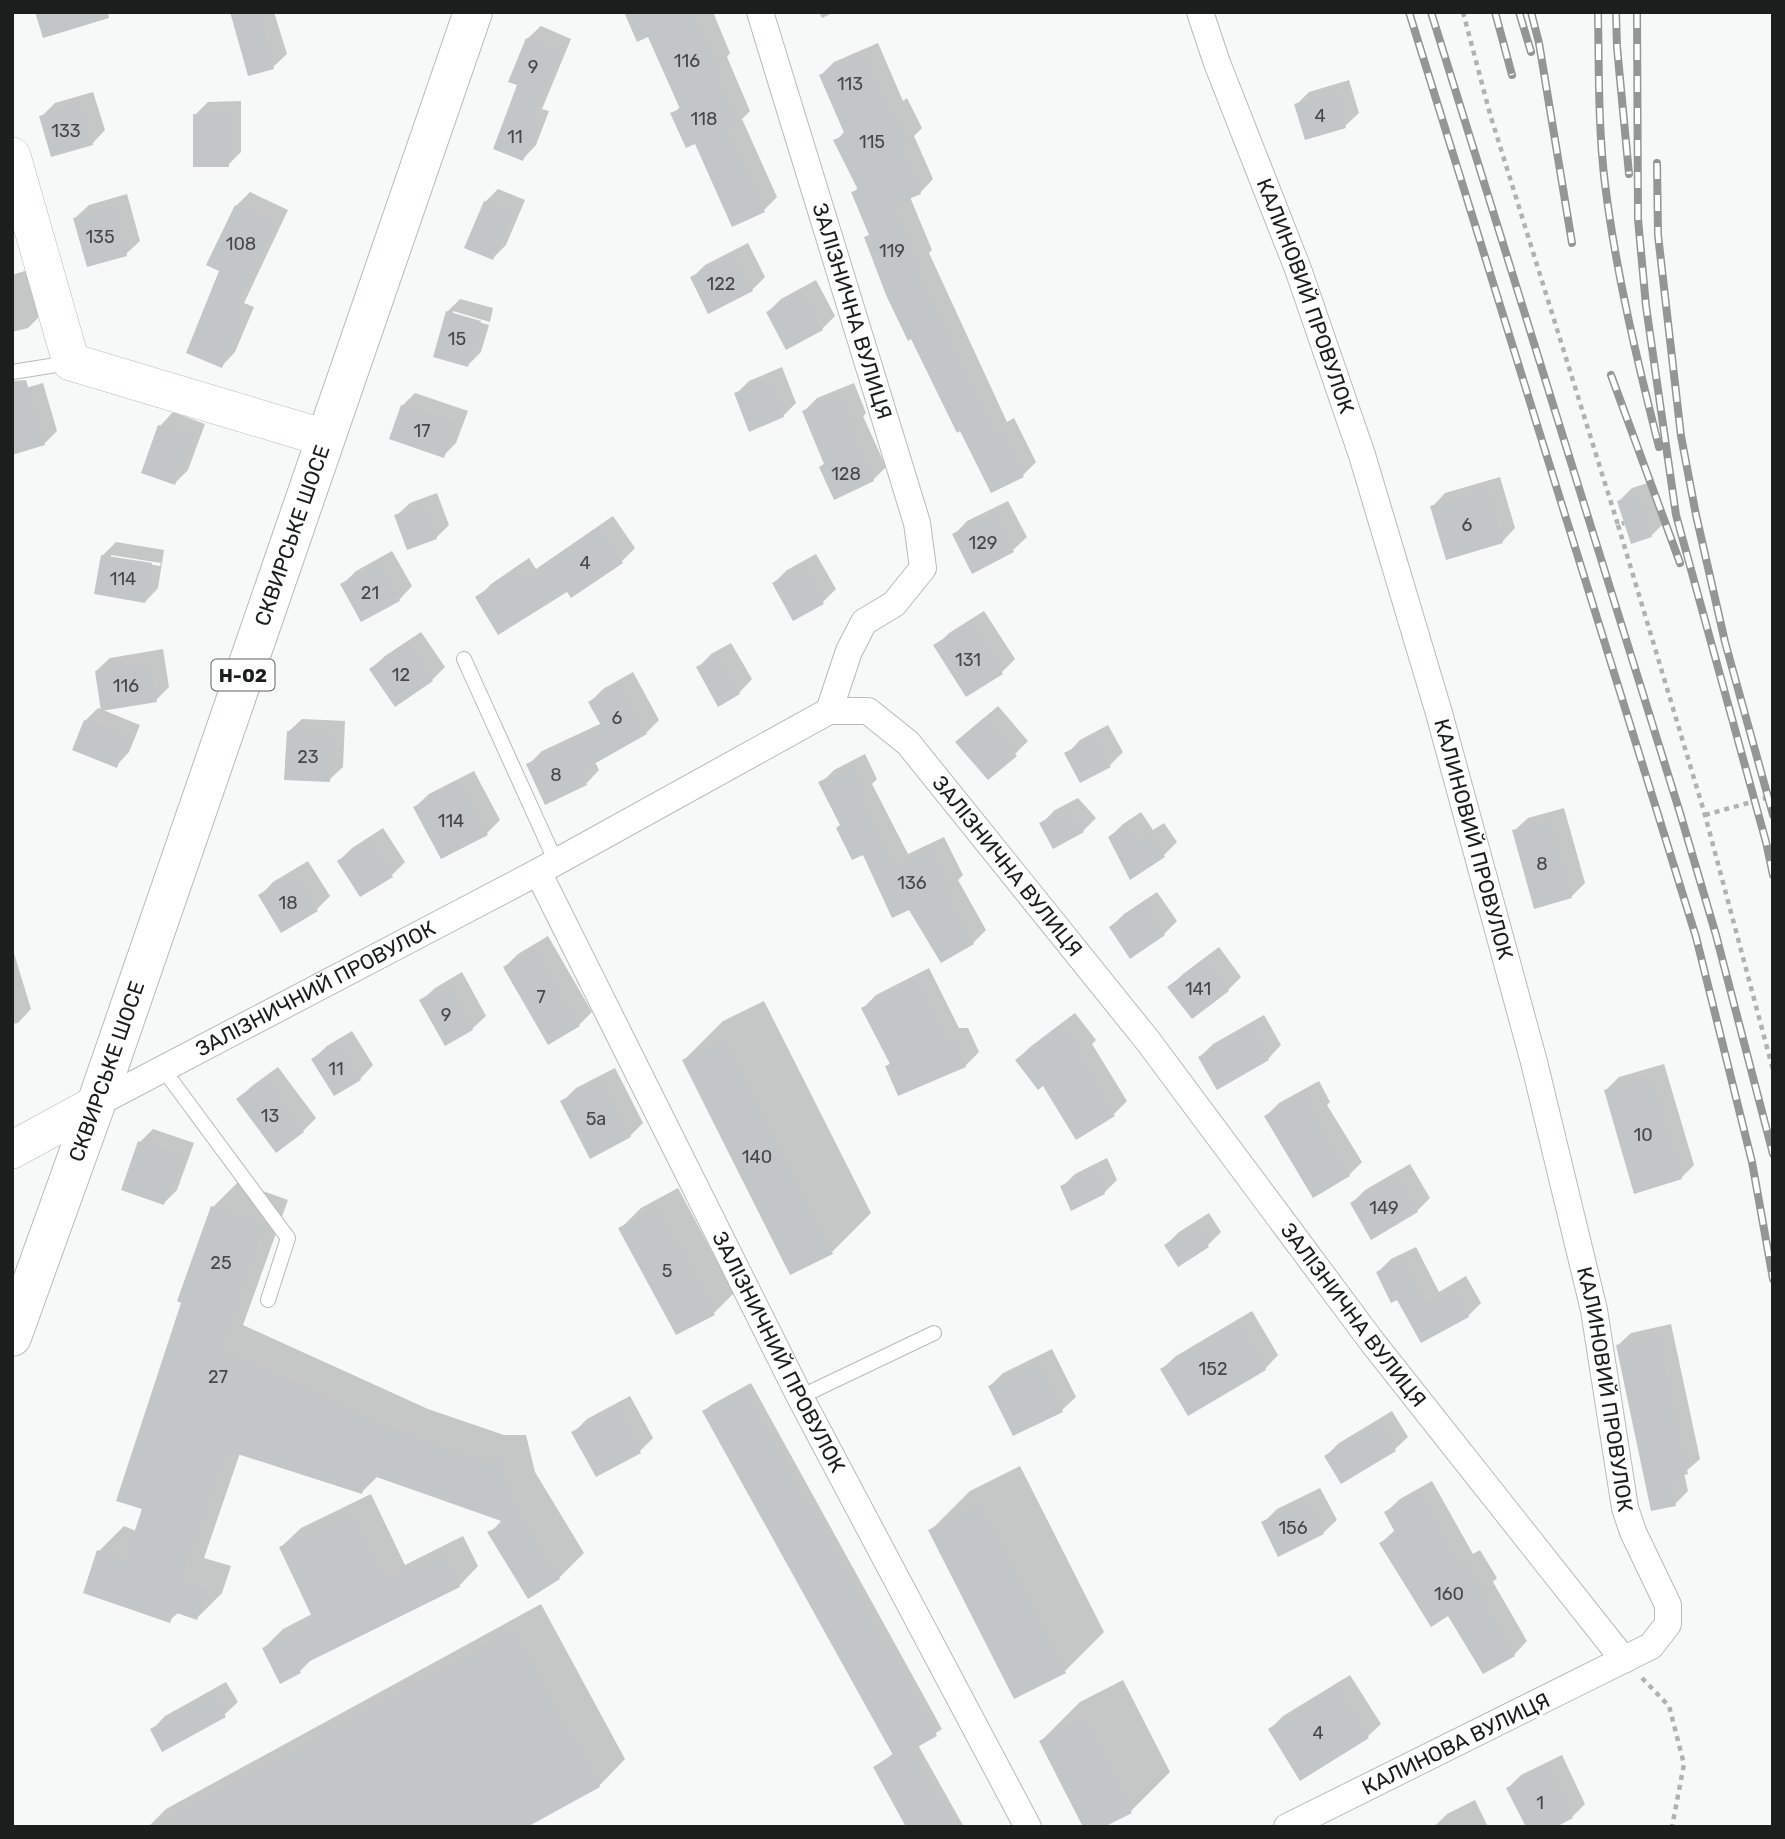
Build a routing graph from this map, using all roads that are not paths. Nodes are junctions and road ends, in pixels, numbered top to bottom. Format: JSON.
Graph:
{"nodes":[{"id":1,"x":473,"y":12,"type":"edge"},
{"id":2,"x":760,"y":12,"type":"edge"},
{"id":3,"x":1200,"y":12,"type":"edge"},
{"id":4,"x":12,"y":156,"type":"edge"},
{"id":5,"x":71,"y":362,"type":"junction"},
{"id":6,"x":12,"y":372,"type":"edge"},
{"id":7,"x":325,"y":438,"type":"junction"},
{"id":8,"x":464,"y":659,"type":"dead end"},
{"id":9,"x":829,"y":711,"type":"junction"},
{"id":10,"x":547,"y":867,"type":"junction"},
{"id":11,"x":163,"y":1069,"type":"junction"},
{"id":12,"x":96,"y":1104,"type":"junction"},
{"id":13,"x":12,"y":1150,"type":"edge"},
{"id":14,"x":268,"y":1300,"type":"dead end"},
{"id":15,"x":934,"y":1334,"type":"dead end"},
{"id":16,"x":12,"y":1338,"type":"edge"},
{"id":17,"x":800,"y":1397,"type":"junction"},
{"id":18,"x":1625,"y":1660,"type":"junction"},
{"id":19,"x":1028,"y":1827,"type":"edge"},
{"id":20,"x":1287,"y":1827,"type":"edge"}],
"edges":[{"from":1,"to":7,"type":"main road","name":"СКВИРСЬКЕ ШОСЕ","number":"Н-02"},
{"from":2,"to":9,"type":"street","name":"ЗАЛІЗНИЧНА ВУЛИЦЯ"},
{"from":3,"to":18,"type":"street","name":"КАЛИНОВИЙ ПРОВУЛОК"},
{"from":4,"to":5,"type":"street"},
{"from":5,"to":6,"type":"lane"},
{"from":5,"to":7,"type":"street"},
{"from":7,"to":12,"type":"main road","name":"СКВИРСЬКЕ ШОСЕ","number":"Н-02"},
{"from":8,"to":10,"type":"lane"},
{"from":9,"to":10,"type":"street","name":"ЗАЛІЗНИЧНИЙ ПРОВУЛОК"},
{"from":9,"to":18,"type":"street","name":"ЗАЛІЗНИЧНА ВУЛИЦЯ"},
{"from":10,"to":11,"type":"street","name":"ЗАЛІЗНИЧНИЙ ПРОВУЛОК"},
{"from":10,"to":17,"type":"street","name":"ЗАЛІЗНИЧНИЙ ПРОВУЛОК"},
{"from":11,"to":12,"type":"street","name":"ЗАЛІЗНИЧНИЙ ПРОВУЛОК"},
{"from":11,"to":14,"type":"lane"},
{"from":12,"to":13,"type":"street"},
{"from":12,"to":16,"type":"main road","name":"СКВИРСЬКЕ ШОСЕ","number":"Н-02"},
{"from":15,"to":17,"type":"lane"},
{"from":17,"to":19,"type":"street","name":"ЗАЛІЗНИЧНИЙ ПРОВУЛОК"},
{"from":18,"to":20,"type":"street","name":"КАЛИНОВА ВУЛИЦЯ"}]}
